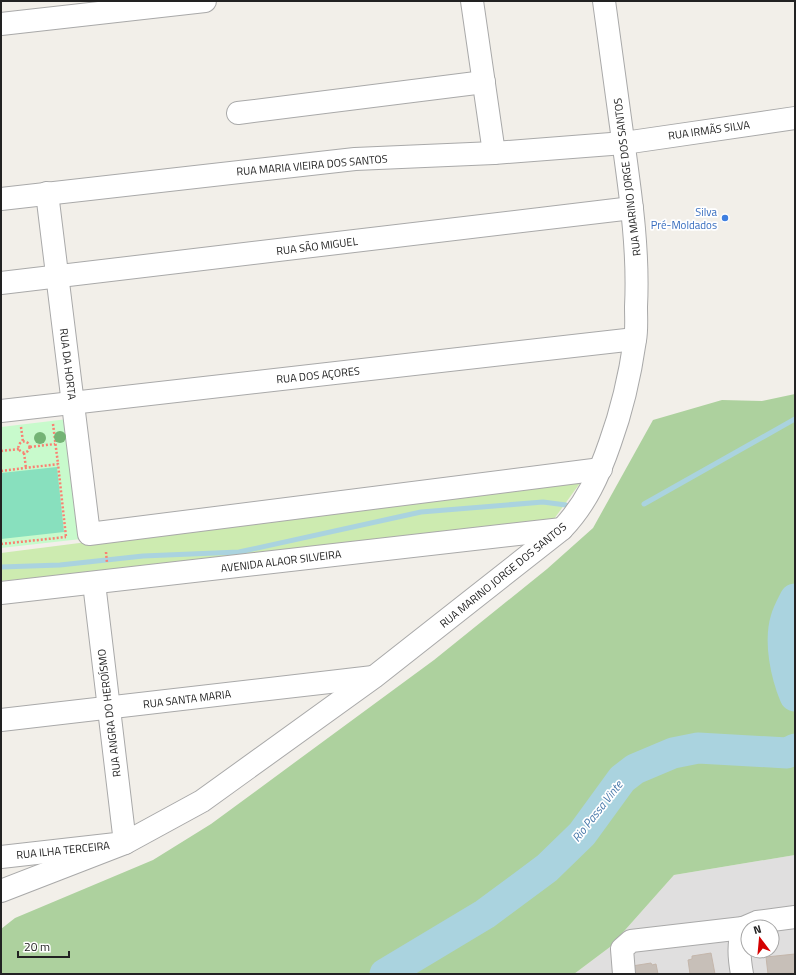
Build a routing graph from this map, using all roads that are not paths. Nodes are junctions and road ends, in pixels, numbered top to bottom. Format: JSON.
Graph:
{"nodes":[{"id":1,"x":205,"y":1,"type":"edge"},
{"id":2,"x":472,"y":1,"type":"edge"},
{"id":3,"x":604,"y":1,"type":"edge"},
{"id":4,"x":1,"y":24,"type":"edge"},
{"id":5,"x":484,"y":82,"type":"junction"},
{"id":6,"x":238,"y":113,"type":"dead end"},
{"id":7,"x":795,"y":118,"type":"edge"},
{"id":8,"x":624,"y":143,"type":"junction"},
{"id":9,"x":494,"y":153,"type":"junction"},
{"id":10,"x":47,"y":193,"type":"junction"},
{"id":11,"x":1,"y":199,"type":"edge"},
{"id":12,"x":632,"y":208,"type":"junction"},
{"id":13,"x":57,"y":276,"type":"junction"},
{"id":14,"x":1,"y":283,"type":"edge"},
{"id":15,"x":635,"y":339,"type":"junction"},
{"id":16,"x":73,"y":403,"type":"junction"},
{"id":17,"x":1,"y":411,"type":"edge"},
{"id":18,"x":601,"y":469,"type":"junction"},
{"id":19,"x":562,"y":529,"type":"junction"},
{"id":20,"x":102,"y":582,"type":"junction"},
{"id":21,"x":1,"y":593,"type":"edge"},
{"id":22,"x":374,"y":677,"type":"junction"},
{"id":23,"x":108,"y":708,"type":"junction"},
{"id":24,"x":1,"y":720,"type":"edge"},
{"id":25,"x":124,"y":843,"type":"junction"},
{"id":26,"x":1,"y":857,"type":"edge"},
{"id":27,"x":1,"y":891,"type":"edge"},
{"id":28,"x":795,"y":917,"type":"edge"},
{"id":29,"x":780,"y":919,"type":"edge"},
{"id":30,"x":740,"y":928,"type":"edge"},
{"id":31,"x":740,"y":937,"type":"edge"},
{"id":32,"x":624,"y":974,"type":"edge"},
{"id":33,"x":742,"y":974,"type":"edge"}],
"edges":[{"from":1,"to":4,"type":"street"},
{"from":2,"to":5,"type":"street"},
{"from":3,"to":8,"type":"street","name":"RUA MARINO JORGE DOS SANTOS"},
{"from":5,"to":6,"type":"street"},
{"from":5,"to":9,"type":"street"},
{"from":7,"to":8,"type":"street","name":"RUA IRMÃS SILVA"},
{"from":8,"to":9,"type":"street","name":"RUA MARIA VIEIRA DOS SANTOS"},
{"from":8,"to":12,"type":"street","name":"RUA MARINO JORGE DOS SANTOS"},
{"from":9,"to":10,"type":"street","name":"RUA MARIA VIEIRA DOS SANTOS"},
{"from":10,"to":11,"type":"street","name":"RUA MARIA VIEIRA DOS SANTOS"},
{"from":10,"to":13,"type":"street","name":"RUA DA HORTA"},
{"from":12,"to":13,"type":"street","name":"RUA SÃO MIGUEL"},
{"from":12,"to":15,"type":"street","name":"RUA MARINO JORGE DOS SANTOS"},
{"from":13,"to":14,"type":"street","name":"RUA SÃO MIGUEL"},
{"from":13,"to":16,"type":"street","name":"RUA DA HORTA"},
{"from":15,"to":16,"type":"street","name":"RUA DOS AÇORES"},
{"from":15,"to":18,"type":"street","name":"RUA MARINO JORGE DOS SANTOS"},
{"from":16,"to":17,"type":"street","name":"RUA DOS AÇORES"},
{"from":16,"to":18,"type":"street","name":"RUA DA HORTA"},
{"from":18,"to":19,"type":"street","name":"RUA MARINO JORGE DOS SANTOS"},
{"from":19,"to":20,"type":"street","name":"AVENIDA ALAOR SILVEIRA"},
{"from":19,"to":22,"type":"street","name":"RUA MARINO JORGE DOS SANTOS"},
{"from":20,"to":21,"type":"street","name":"AVENIDA ALAOR SILVEIRA"},
{"from":20,"to":23,"type":"street","name":"RUA ANGRA DO HEROÍSMO"},
{"from":22,"to":23,"type":"street","name":"RUA SANTA MARIA"},
{"from":22,"to":25,"type":"street","name":"RUA MARINO JORGE DOS SANTOS"},
{"from":23,"to":24,"type":"street","name":"RUA SANTA MARIA"},
{"from":23,"to":25,"type":"street","name":"RUA ANGRA DO HEROÍSMO"},
{"from":25,"to":26,"type":"street","name":"RUA ILHA TERCEIRA"},
{"from":25,"to":27,"type":"street","name":"RUA MARINO JORGE DOS SANTOS"},
{"from":28,"to":29,"type":"street"},
{"from":30,"to":32,"type":"street"},
{"from":31,"to":33,"type":"street"}]}
